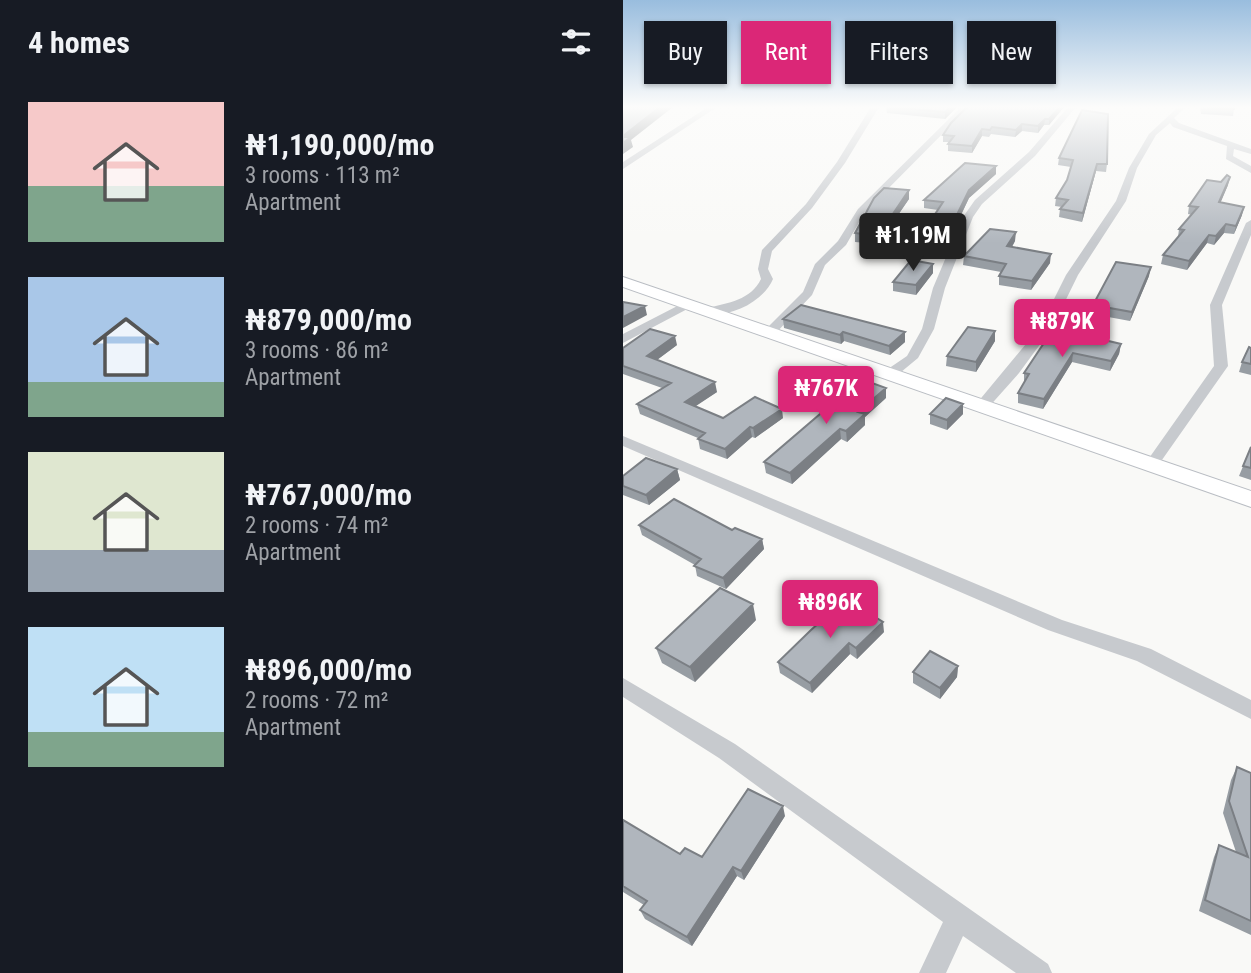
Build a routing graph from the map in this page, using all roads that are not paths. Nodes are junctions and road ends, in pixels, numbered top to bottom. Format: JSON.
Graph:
{"nodes":[{"id":1,"x":644,"y":152,"type":"edge"},
{"id":2,"x":847,"y":152,"type":"edge"},
{"id":3,"x":920,"y":152,"type":"edge"},
{"id":4,"x":1033,"y":152,"type":"edge"},
{"id":5,"x":1142,"y":152,"type":"edge"},
{"id":6,"x":1230,"y":152,"type":"edge"},
{"id":7,"x":623,"y":166,"type":"edge"},
{"id":8,"x":1251,"y":170,"type":"edge"},
{"id":9,"x":1251,"y":223,"type":"edge"},
{"id":10,"x":623,"y":282,"type":"edge"},
{"id":11,"x":689,"y":304,"type":"junction"},
{"id":12,"x":711,"y":312,"type":"junction"},
{"id":13,"x":770,"y":332,"type":"junction"},
{"id":14,"x":623,"y":339,"type":"edge"},
{"id":15,"x":890,"y":374,"type":"junction"},
{"id":16,"x":982,"y":406,"type":"junction"},
{"id":17,"x":623,"y":441,"type":"edge"},
{"id":18,"x":1152,"y":464,"type":"junction"},
{"id":19,"x":1251,"y":499,"type":"edge"},
{"id":20,"x":623,"y":686,"type":"edge"},
{"id":21,"x":1251,"y":709,"type":"edge"},
{"id":22,"x":958,"y":918,"type":"junction"},
{"id":23,"x":932,"y":973,"type":"edge"},
{"id":24,"x":1039,"y":973,"type":"edge"}],
"edges":[{"from":1,"to":7,"type":"street"},
{"from":2,"to":12,"type":"street"},
{"from":3,"to":13,"type":"street"},
{"from":4,"to":15,"type":"street"},
{"from":5,"to":16,"type":"street"},
{"from":6,"to":8,"type":"street"},
{"from":9,"to":18,"type":"street"},
{"from":10,"to":11,"type":"street"},
{"from":11,"to":12,"type":"street"},
{"from":11,"to":14,"type":"street"},
{"from":12,"to":13,"type":"street"},
{"from":13,"to":15,"type":"street"},
{"from":15,"to":16,"type":"street"},
{"from":16,"to":18,"type":"street"},
{"from":17,"to":21,"type":"street"},
{"from":18,"to":19,"type":"street"},
{"from":20,"to":22,"type":"street"},
{"from":22,"to":23,"type":"street"},
{"from":22,"to":24,"type":"street"}]}
